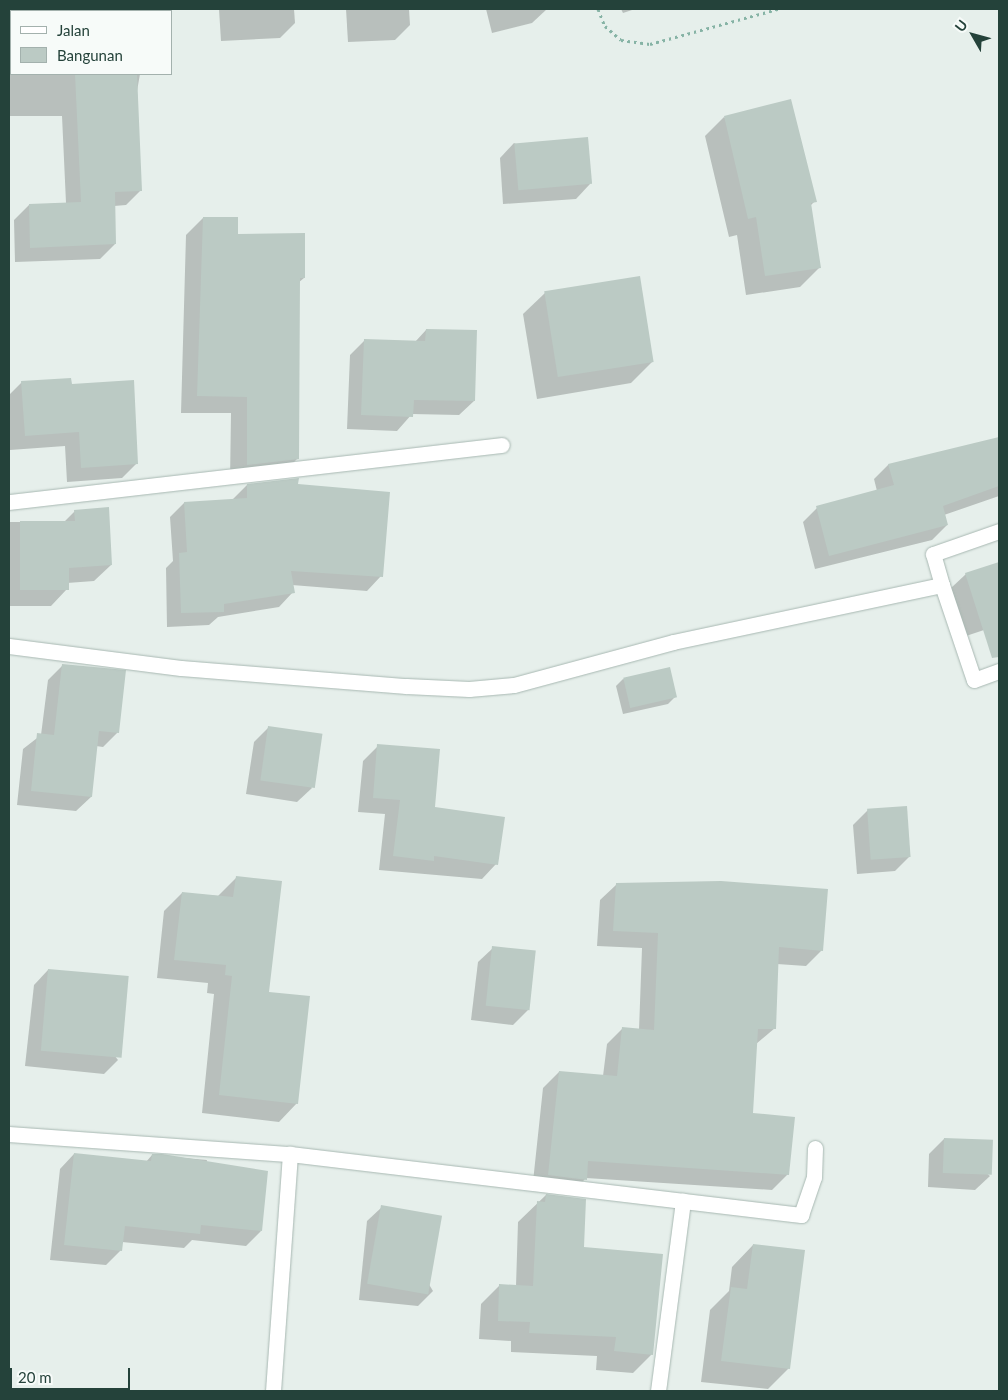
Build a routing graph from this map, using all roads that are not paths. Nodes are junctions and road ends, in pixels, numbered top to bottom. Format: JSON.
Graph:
{"nodes":[{"id":1,"x":502,"y":445,"type":"dead end"},
{"id":2,"x":9,"y":502,"type":"edge"},
{"id":3,"x":999,"y":532,"type":"edge"},
{"id":4,"x":942,"y":584,"type":"junction"},
{"id":5,"x":9,"y":646,"type":"edge"},
{"id":6,"x":999,"y":671,"type":"edge"},
{"id":7,"x":9,"y":1134,"type":"edge"},
{"id":8,"x":815,"y":1148,"type":"dead end"},
{"id":9,"x":290,"y":1154,"type":"junction"},
{"id":10,"x":683,"y":1201,"type":"junction"},
{"id":11,"x":273,"y":1391,"type":"edge"},
{"id":12,"x":658,"y":1391,"type":"edge"}],
"edges":[{"from":1,"to":2,"type":"street"},
{"from":3,"to":4,"type":"street"},
{"from":4,"to":5,"type":"street"},
{"from":4,"to":6,"type":"street"},
{"from":7,"to":9,"type":"street"},
{"from":8,"to":10,"type":"street"},
{"from":9,"to":10,"type":"street"},
{"from":9,"to":11,"type":"street"},
{"from":10,"to":12,"type":"street"}]}
